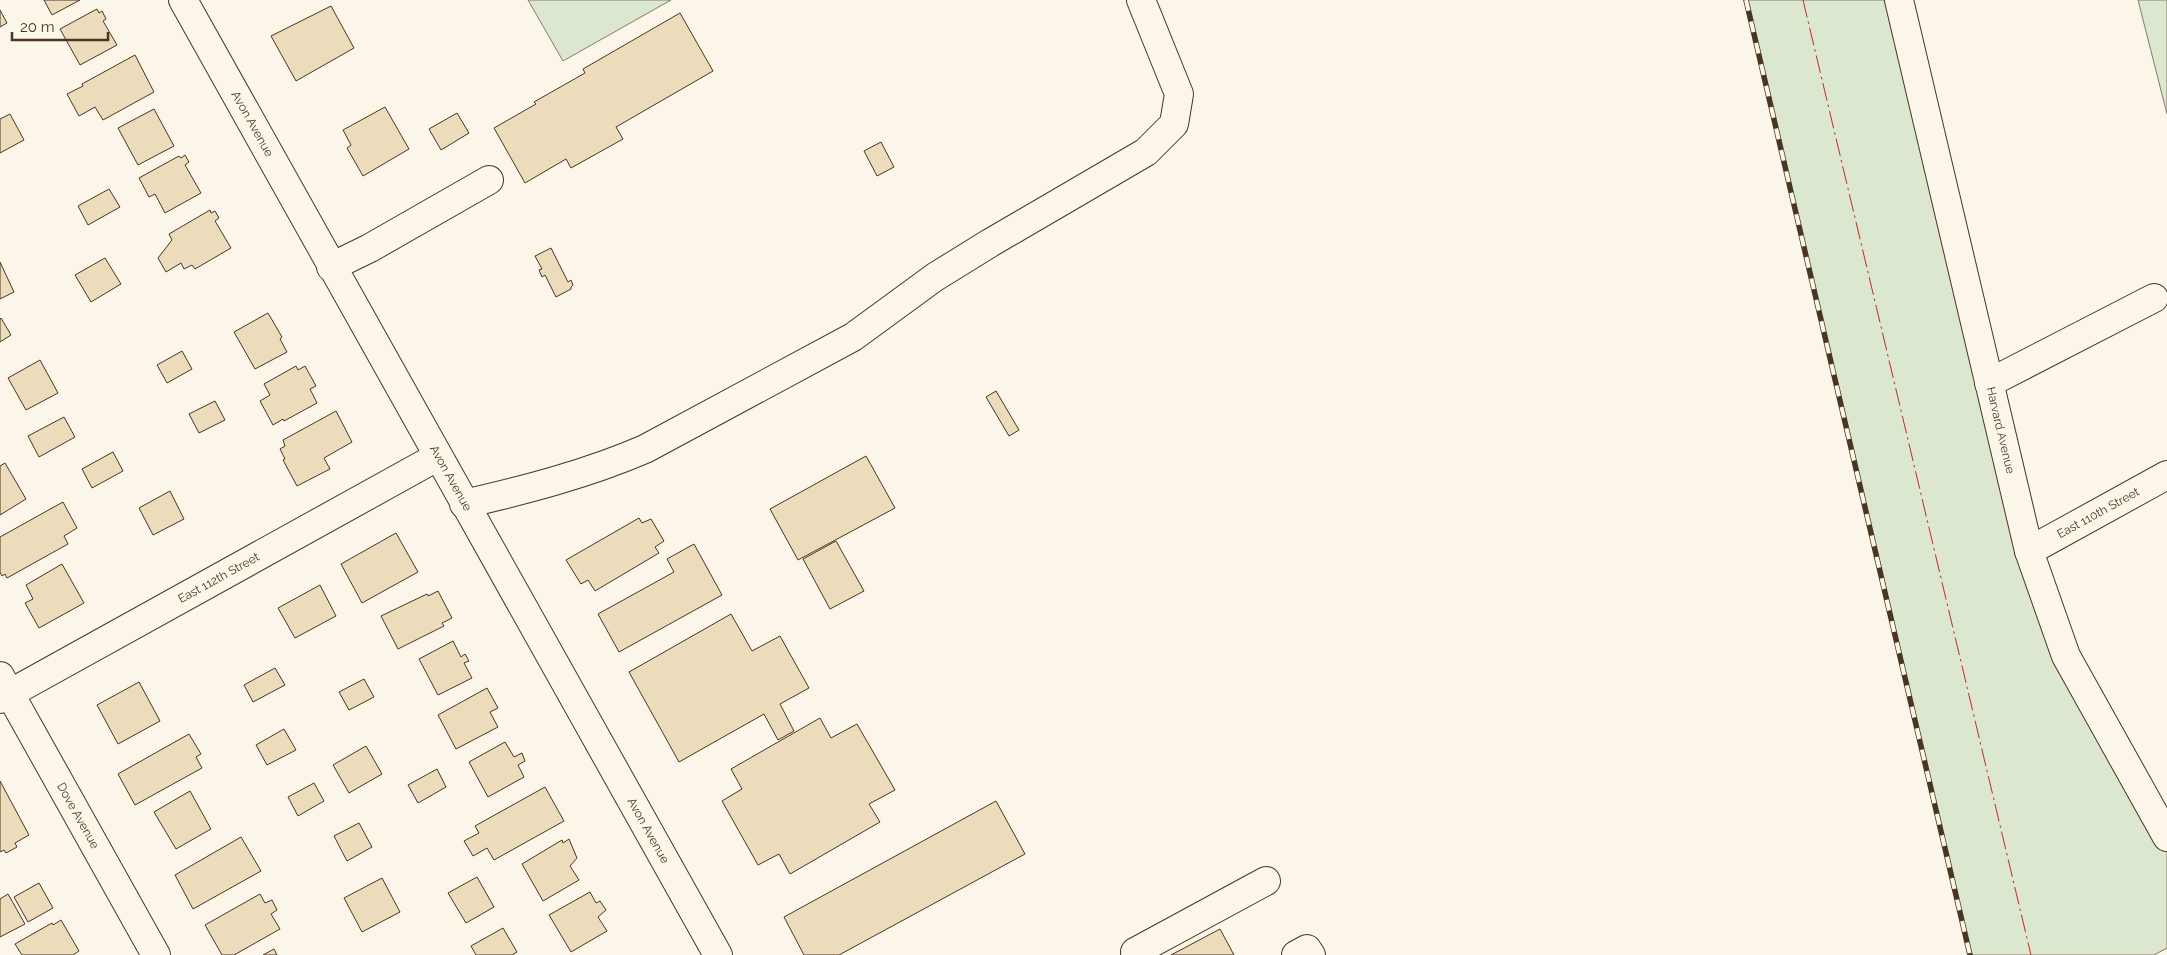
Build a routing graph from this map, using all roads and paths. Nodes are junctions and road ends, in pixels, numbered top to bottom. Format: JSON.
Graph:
{"nodes":[{"id":1,"x":183,"y":0,"type":"edge"},
{"id":2,"x":1141,"y":0,"type":"edge"},
{"id":3,"x":1899,"y":0,"type":"edge"},
{"id":4,"x":489,"y":180,"type":"dead end"},
{"id":5,"x":331,"y":267,"type":"junction"},
{"id":6,"x":2154,"y":298,"type":"dead end"},
{"id":7,"x":1989,"y":383,"type":"junction"},
{"id":8,"x":437,"y":457,"type":"junction"},
{"id":9,"x":2167,"y":475,"type":"edge"},
{"id":10,"x":464,"y":504,"type":"junction"},
{"id":11,"x":2029,"y":550,"type":"junction"},
{"id":12,"x":3,"y":689,"type":"edge"},
{"id":13,"x":2167,"y":838,"type":"edge"},
{"id":14,"x":1266,"y":881,"type":"dead end"},
{"id":15,"x":1134,"y":954,"type":"edge"},
{"id":16,"x":156,"y":955,"type":"edge"},
{"id":17,"x":718,"y":955,"type":"edge"},
{"id":18,"x":1296,"y":955,"type":"edge"},
{"id":19,"x":1311,"y":955,"type":"edge"}],
"edges":[{"from":1,"to":5,"type":"street","name":"Avon Avenue"},
{"from":2,"to":10,"type":"street"},
{"from":3,"to":7,"type":"street","name":"Harvard Avenue"},
{"from":4,"to":5,"type":"street"},
{"from":5,"to":8,"type":"street","name":"Avon Avenue"},
{"from":6,"to":7,"type":"street"},
{"from":7,"to":11,"type":"street","name":"Harvard Avenue"},
{"from":8,"to":10,"type":"street","name":"Avon Avenue"},
{"from":8,"to":12,"type":"street","name":"East 112th Street"},
{"from":9,"to":11,"type":"street","name":"East 110th Street"},
{"from":10,"to":17,"type":"street","name":"Avon Avenue"},
{"from":11,"to":13,"type":"street","name":"Harvard Avenue"},
{"from":12,"to":16,"type":"street","name":"Dove Avenue"},
{"from":14,"to":15,"type":"street"},
{"from":18,"to":19,"type":"street"}]}
